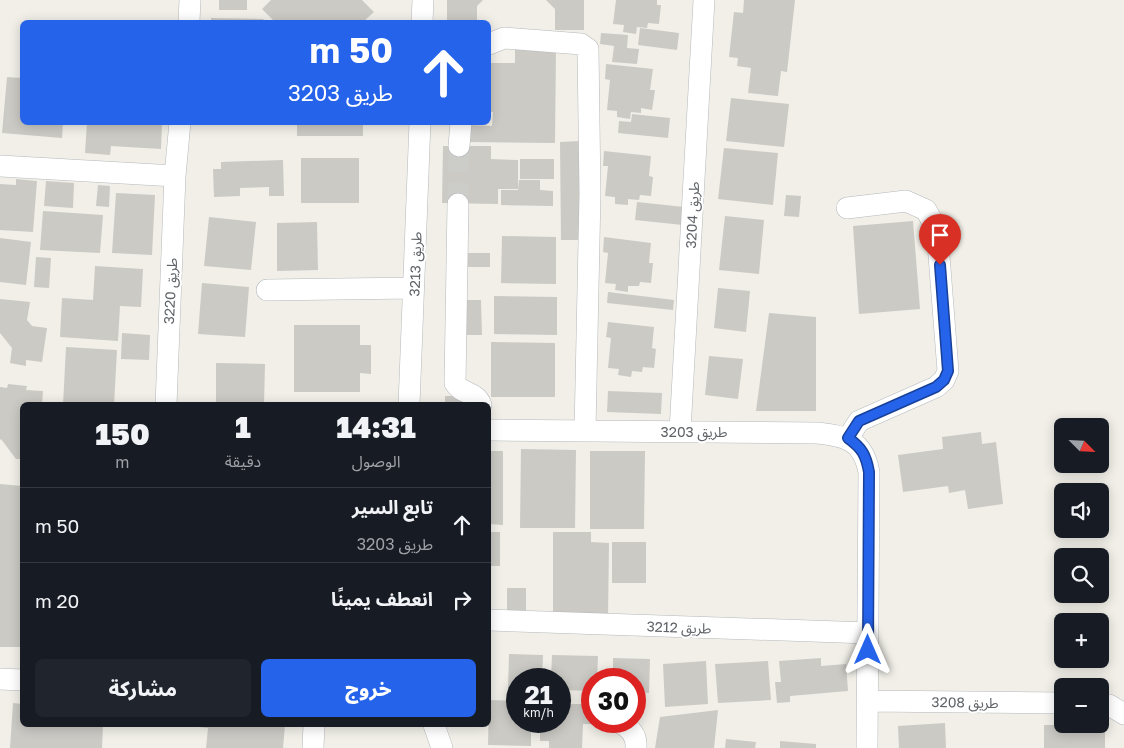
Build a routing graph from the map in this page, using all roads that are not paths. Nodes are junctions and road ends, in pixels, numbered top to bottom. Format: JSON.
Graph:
{"nodes":[{"id":1,"x":190,"y":0,"type":"edge"},
{"id":2,"x":422,"y":0,"type":"edge"},
{"id":3,"x":704,"y":0,"type":"edge"},
{"id":4,"x":188,"y":20,"type":"edge"},
{"id":5,"x":422,"y":20,"type":"edge"},
{"id":6,"x":491,"y":43,"type":"edge"},
{"id":7,"x":180,"y":125,"type":"edge"},
{"id":8,"x":420,"y":125,"type":"edge"},
{"id":9,"x":461,"y":125,"type":"edge"},
{"id":10,"x":459,"y":146,"type":"tunnel mouth"},
{"id":11,"x":0,"y":166,"type":"edge"},
{"id":12,"x":175,"y":176,"type":"junction"},
{"id":13,"x":458,"y":204,"type":"tunnel mouth"},
{"id":14,"x":847,"y":208,"type":"dead end"},
{"id":15,"x":414,"y":288,"type":"junction"},
{"id":16,"x":267,"y":290,"type":"dead end"},
{"id":17,"x":166,"y":402,"type":"edge"},
{"id":18,"x":409,"y":402,"type":"edge"},
{"id":19,"x":480,"y":402,"type":"edge"},
{"id":20,"x":491,"y":430,"type":"edge"},
{"id":21,"x":585,"y":431,"type":"junction"},
{"id":22,"x":680,"y":431,"type":"junction"},
{"id":23,"x":848,"y":438,"type":"junction"},
{"id":24,"x":491,"y":620,"type":"edge"},
{"id":25,"x":868,"y":633,"type":"junction"},
{"id":26,"x":0,"y":680,"type":"edge"},
{"id":27,"x":20,"y":680,"type":"edge"},
{"id":28,"x":868,"y":701,"type":"junction"},
{"id":29,"x":1054,"y":703,"type":"edge"},
{"id":30,"x":1109,"y":705,"type":"edge"},
{"id":31,"x":1124,"y":714,"type":"edge"},
{"id":32,"x":314,"y":727,"type":"edge"},
{"id":33,"x":435,"y":727,"type":"edge"},
{"id":34,"x":632,"y":733,"type":"edge"},
{"id":35,"x":313,"y":748,"type":"edge"},
{"id":36,"x":442,"y":748,"type":"edge"},
{"id":37,"x":636,"y":748,"type":"edge"},
{"id":38,"x":867,"y":748,"type":"edge"}],
"edges":[{"from":1,"to":4,"type":"street"},
{"from":2,"to":5,"type":"street"},
{"from":3,"to":22,"type":"street","name":"طريق 3204"},
{"from":6,"to":21,"type":"street"},
{"from":7,"to":12,"type":"street","name":"طريق 3220"},
{"from":8,"to":15,"type":"street","name":"طريق 3213"},
{"from":9,"to":10,"type":"street"},
{"from":11,"to":12,"type":"street"},
{"from":12,"to":17,"type":"street","name":"طريق 3220"},
{"from":13,"to":19,"type":"street"},
{"from":14,"to":23,"type":"street"},
{"from":15,"to":16,"type":"street"},
{"from":15,"to":18,"type":"street","name":"طريق 3213"},
{"from":20,"to":21,"type":"street","name":"طريق 3203"},
{"from":21,"to":22,"type":"street","name":"طريق 3203"},
{"from":22,"to":23,"type":"street","name":"طريق 3203"},
{"from":23,"to":25,"type":"street"},
{"from":24,"to":25,"type":"street","name":"طريق 3212"},
{"from":25,"to":28,"type":"street"},
{"from":26,"to":27,"type":"street"},
{"from":28,"to":29,"type":"street","name":"طريق 3208"},
{"from":28,"to":38,"type":"street"},
{"from":30,"to":31,"type":"street"},
{"from":32,"to":35,"type":"street"},
{"from":33,"to":36,"type":"street"},
{"from":34,"to":37,"type":"street"}]}
